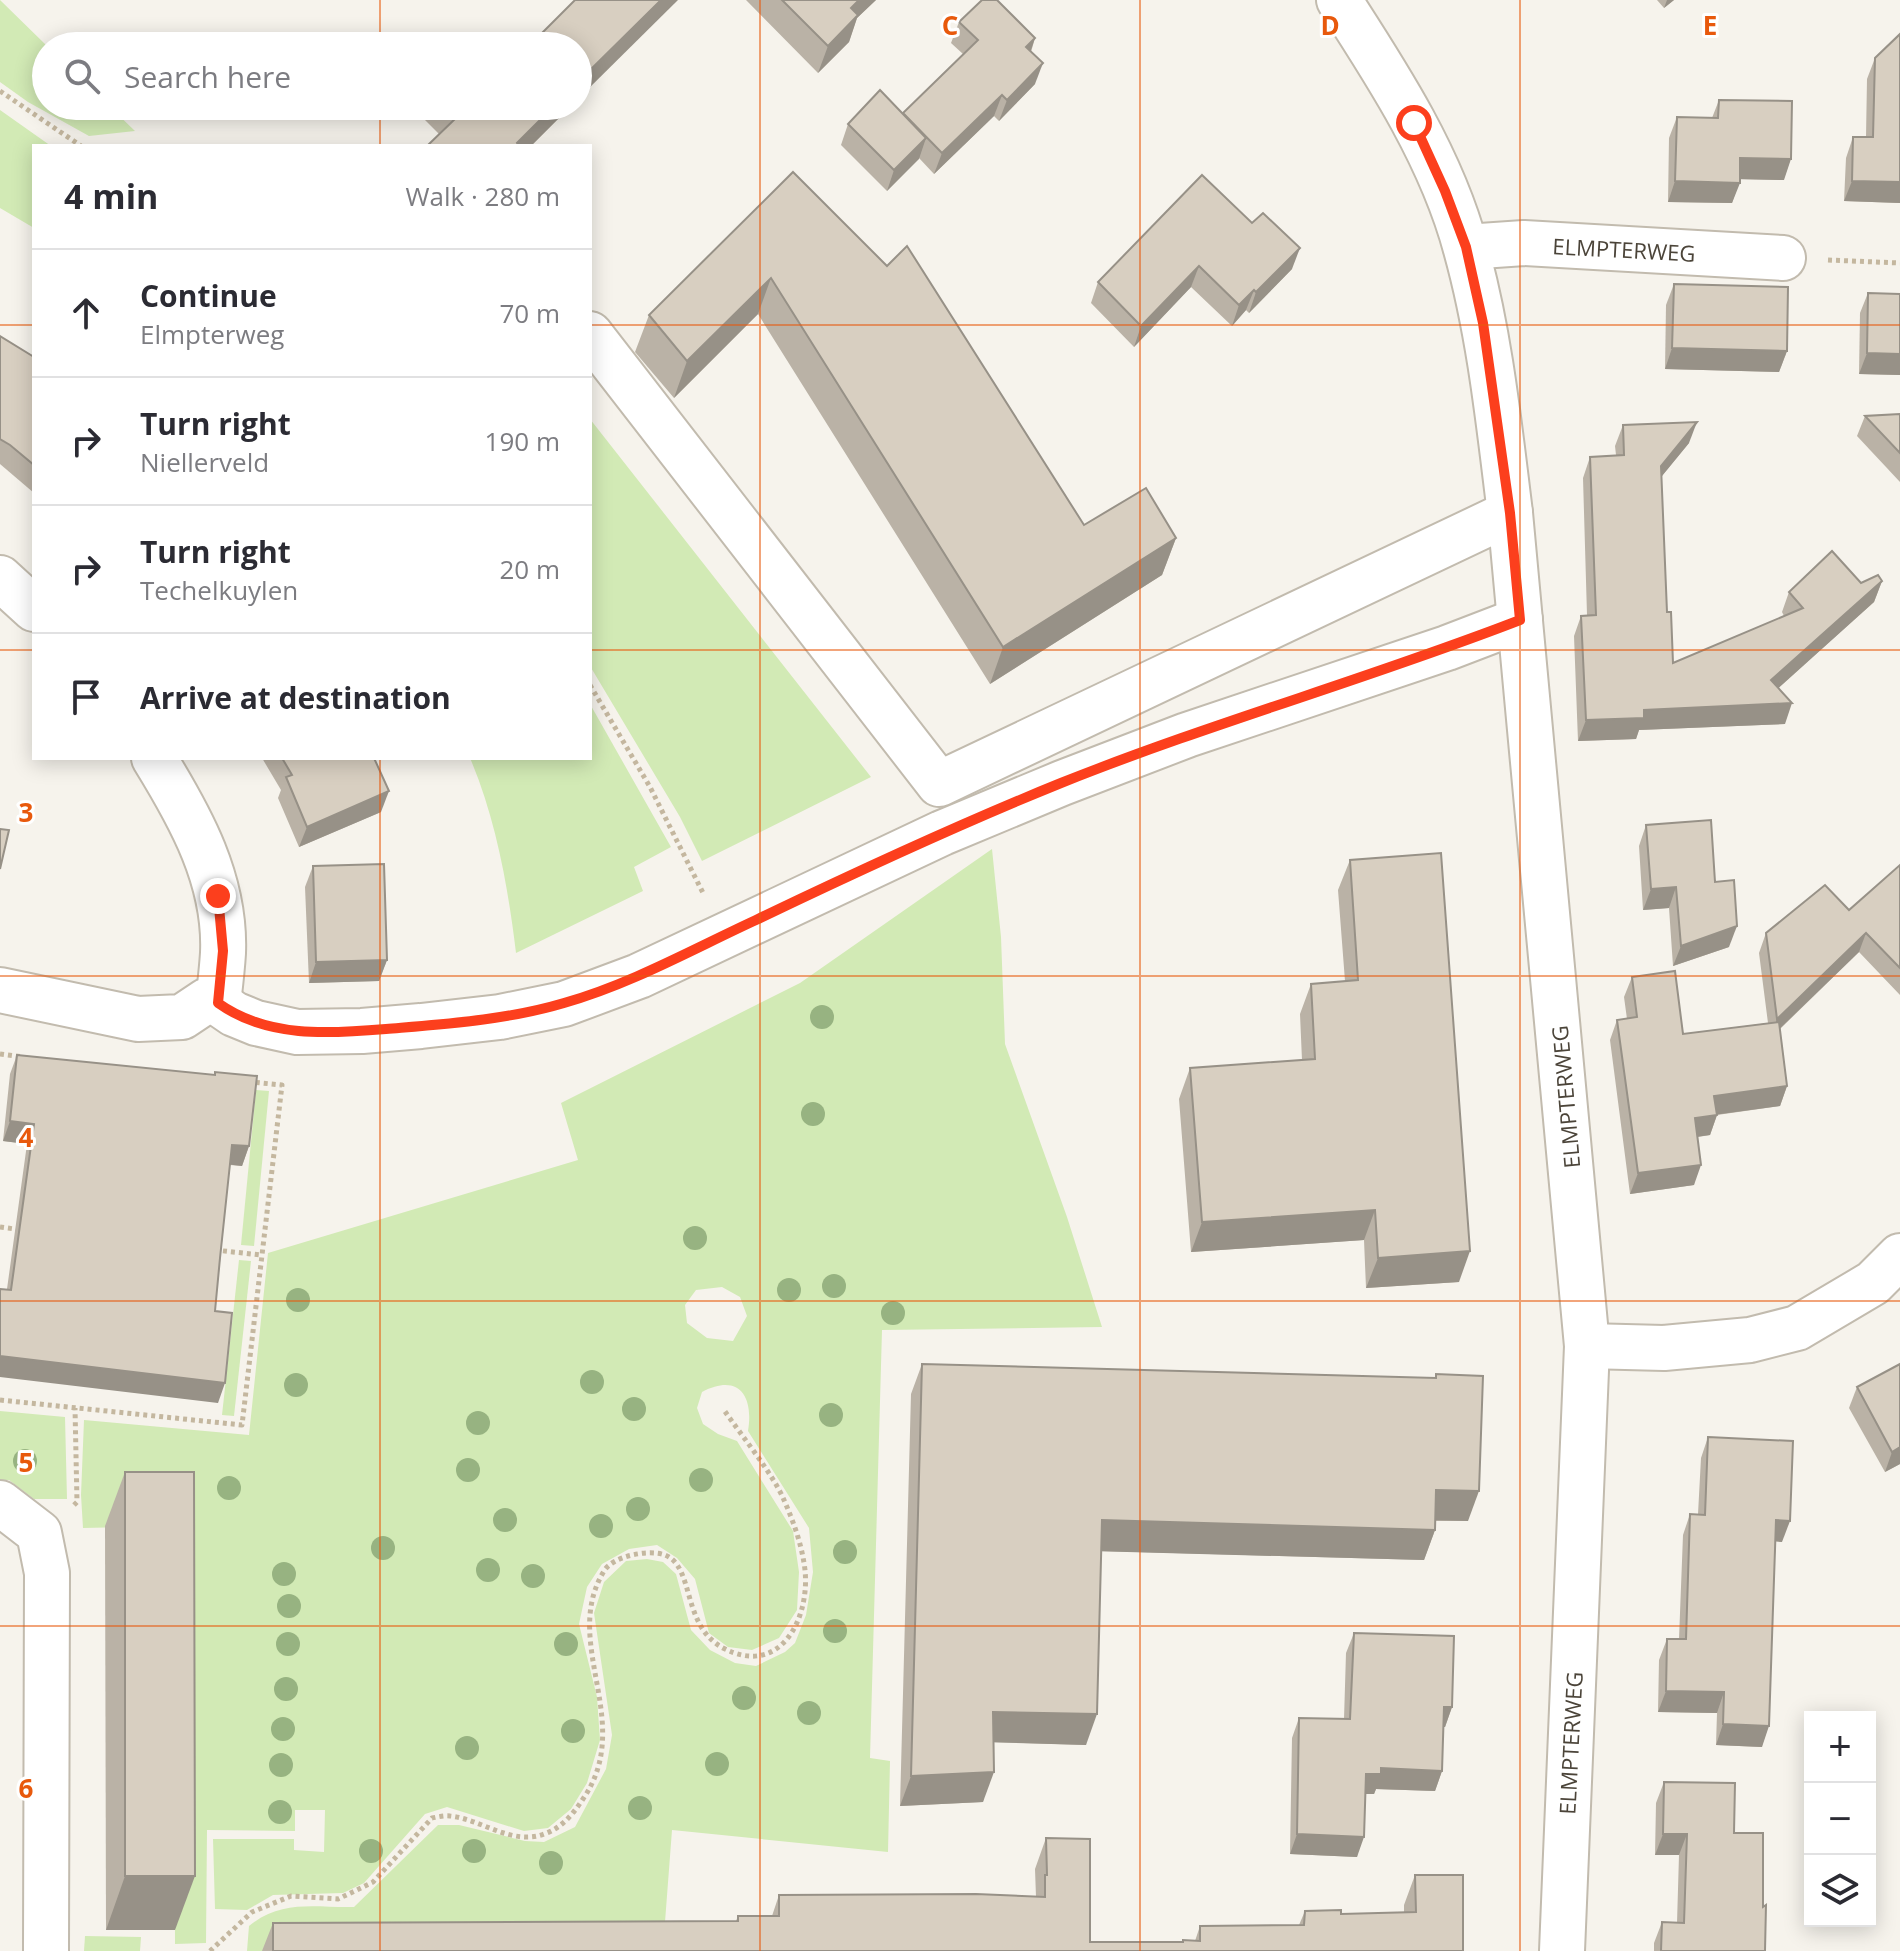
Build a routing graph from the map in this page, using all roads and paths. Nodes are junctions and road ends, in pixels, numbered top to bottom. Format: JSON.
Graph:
{"nodes":[{"id":1,"x":1339,"y":0,"type":"edge"},
{"id":2,"x":0,"y":91,"type":"edge"},
{"id":3,"x":32,"y":113,"type":"edge"},
{"id":4,"x":43,"y":120,"type":"edge"},
{"id":5,"x":78,"y":144,"type":"edge"},
{"id":6,"x":1466,"y":247,"type":"junction"},
{"id":7,"x":1783,"y":258,"type":"joint"},
{"id":8,"x":1900,"y":263,"type":"edge"},
{"id":9,"x":592,"y":337,"type":"edge"},
{"id":10,"x":1510,"y":513,"type":"junction"},
{"id":11,"x":0,"y":578,"type":"edge"},
{"id":12,"x":32,"y":607,"type":"edge"},
{"id":13,"x":1520,"y":620,"type":"junction"},
{"id":14,"x":592,"y":688,"type":"edge"},
{"id":15,"x":155,"y":760,"type":"edge"},
{"id":16,"x":722,"y":936,"type":"junction"},
{"id":17,"x":0,"y":990,"type":"edge"},
{"id":18,"x":218,"y":1003,"type":"junction"},
{"id":19,"x":0,"y":1054,"type":"edge"},
{"id":20,"x":37,"y":1058,"type":"edge"},
{"id":21,"x":236,"y":1080,"type":"edge"},
{"id":22,"x":0,"y":1227,"type":"edge"},
{"id":23,"x":31,"y":1231,"type":"edge"},
{"id":24,"x":200,"y":1248,"type":"edge"},
{"id":25,"x":261,"y":1255,"type":"junction"},
{"id":26,"x":1900,"y":1256,"type":"edge"},
{"id":27,"x":1587,"y":1346,"type":"junction"},
{"id":28,"x":0,"y":1400,"type":"edge"},
{"id":29,"x":75,"y":1408,"type":"junction"},
{"id":30,"x":724,"y":1410,"type":"dead end"},
{"id":31,"x":0,"y":1503,"type":"edge"},
{"id":32,"x":39,"y":1533,"type":"junction"},
{"id":33,"x":46,"y":1951,"type":"edge"},
{"id":34,"x":210,"y":1951,"type":"edge"},
{"id":35,"x":1562,"y":1951,"type":"edge"}],
"edges":[{"from":1,"to":6,"type":"street","name":"ELMPTERWEG"},
{"from":2,"to":3,"type":"path"},
{"from":4,"to":5,"type":"path"},
{"from":6,"to":7,"type":"street","name":"ELMPTERWEG"},
{"from":6,"to":10,"type":"street","name":"ELMPTERWEG"},
{"from":7,"to":8,"type":"path"},
{"from":9,"to":10,"type":"street"},
{"from":10,"to":13,"type":"street","name":"ELMPTERWEG"},
{"from":11,"to":12,"type":"street"},
{"from":13,"to":16,"type":"street"},
{"from":13,"to":27,"type":"street","name":"ELMPTERWEG"},
{"from":14,"to":16,"type":"path"},
{"from":15,"to":18,"type":"street"},
{"from":16,"to":18,"type":"street"},
{"from":17,"to":18,"type":"street"},
{"from":19,"to":20,"type":"path"},
{"from":21,"to":25,"type":"path"},
{"from":22,"to":23,"type":"path"},
{"from":24,"to":25,"type":"path"},
{"from":25,"to":29,"type":"path"},
{"from":26,"to":27,"type":"street"},
{"from":27,"to":35,"type":"street","name":"ELMPTERWEG"},
{"from":28,"to":29,"type":"path"},
{"from":29,"to":32,"type":"path"},
{"from":30,"to":34,"type":"path"},
{"from":31,"to":32,"type":"street"},
{"from":32,"to":33,"type":"street"}]}
